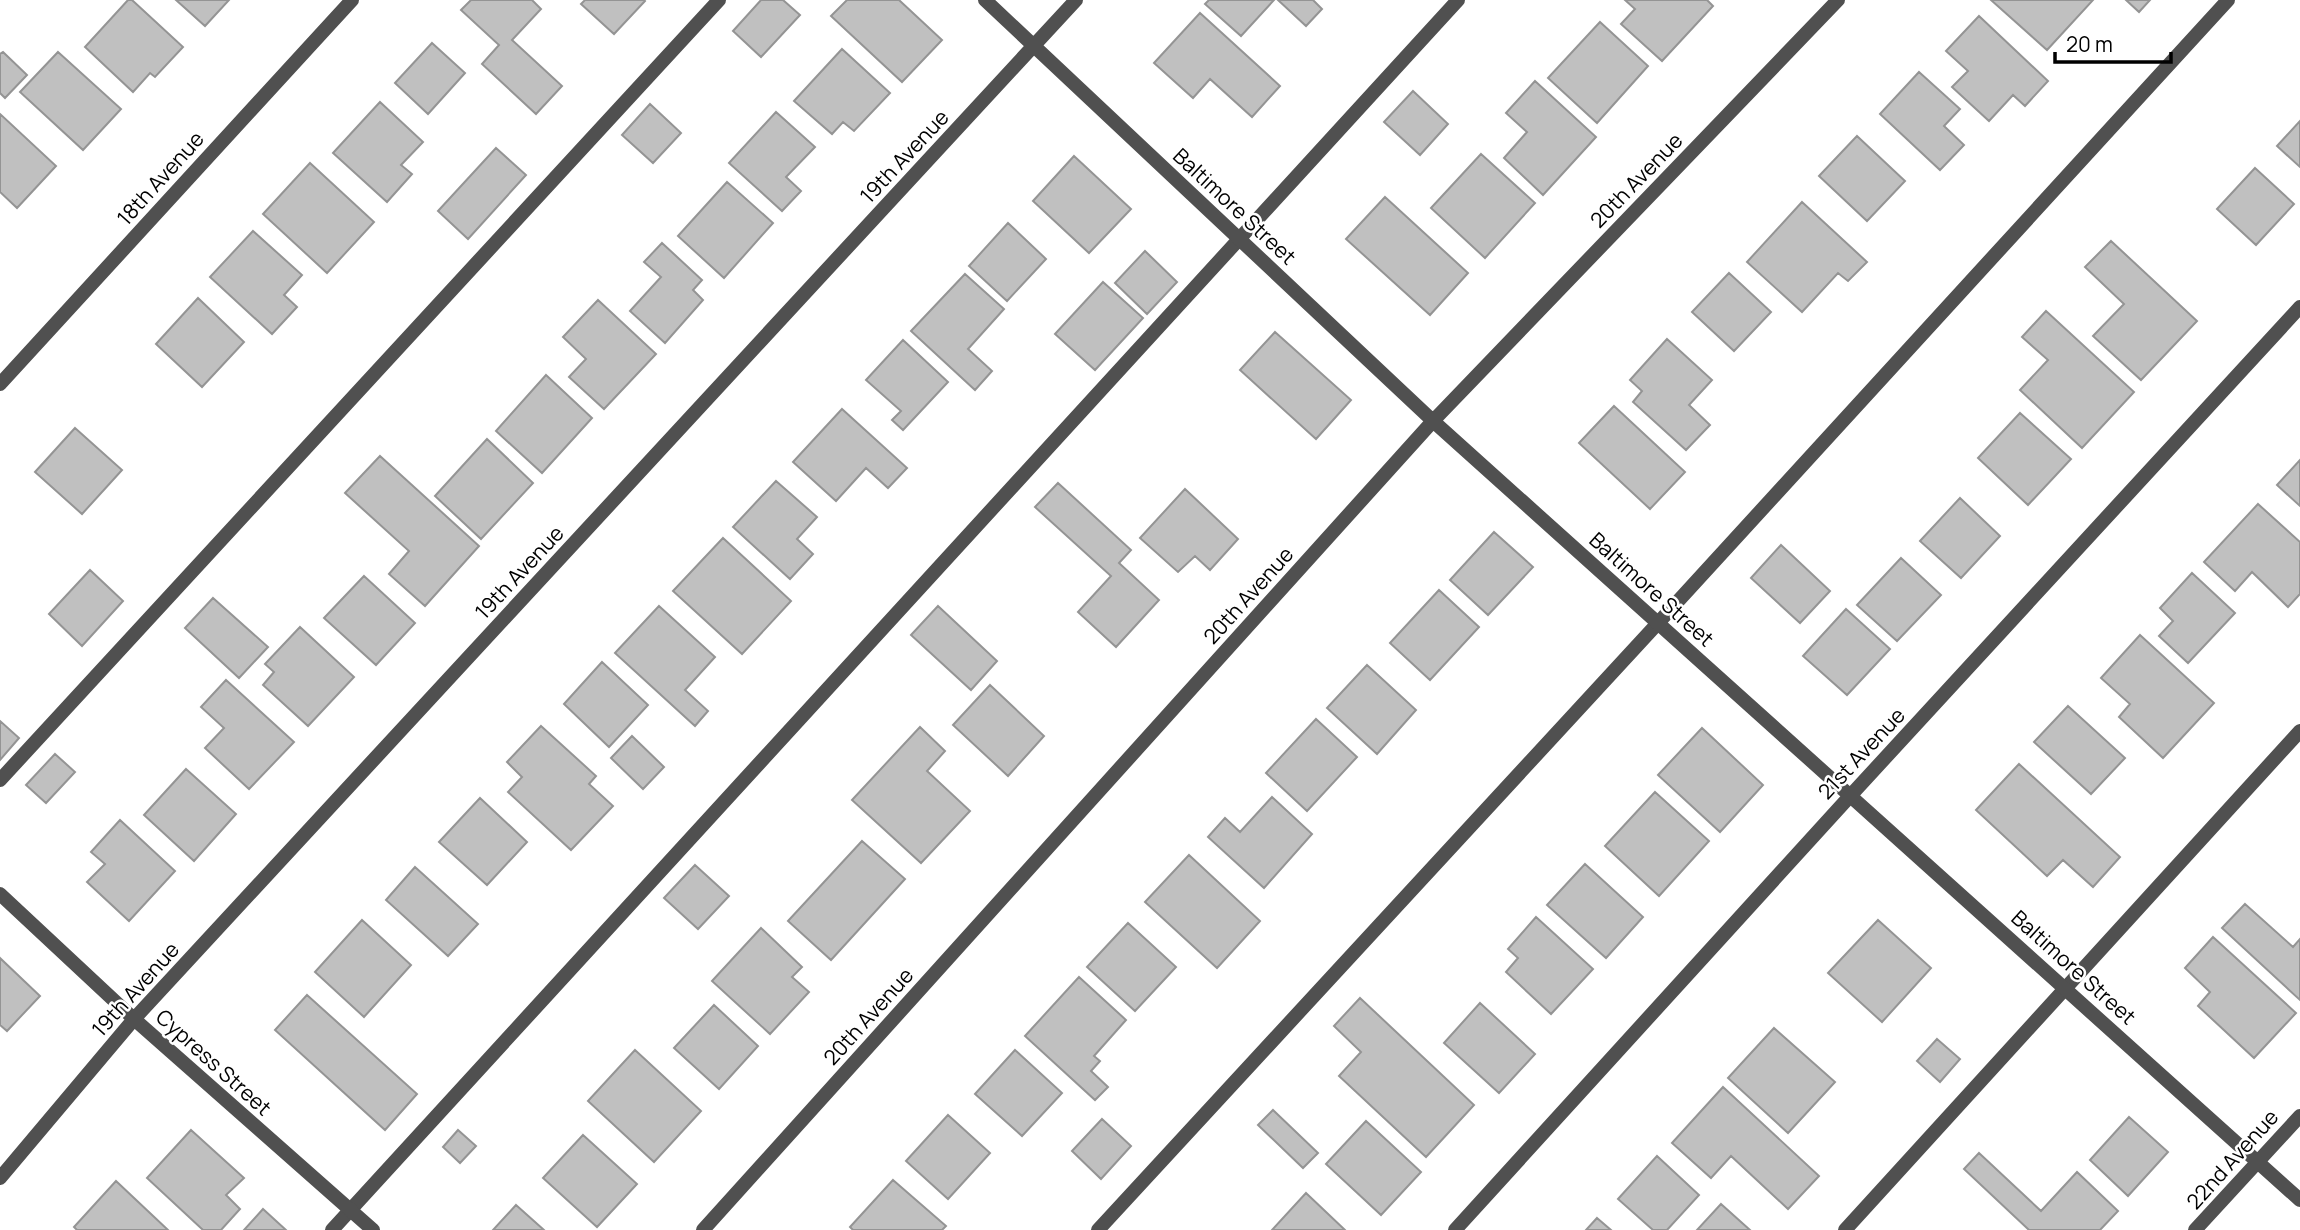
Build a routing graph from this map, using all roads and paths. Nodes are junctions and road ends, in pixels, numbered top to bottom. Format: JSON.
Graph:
{"nodes":[{"id":1,"x":352,"y":0,"type":"edge"},
{"id":2,"x":719,"y":0,"type":"edge"},
{"id":3,"x":985,"y":0,"type":"edge"},
{"id":4,"x":1076,"y":0,"type":"edge"},
{"id":5,"x":1458,"y":0,"type":"edge"},
{"id":6,"x":1838,"y":0,"type":"edge"},
{"id":7,"x":2228,"y":0,"type":"edge"},
{"id":8,"x":1034,"y":46,"type":"junction"},
{"id":9,"x":1240,"y":239,"type":"junction"},
{"id":10,"x":2300,"y":307,"type":"edge"},
{"id":11,"x":0,"y":384,"type":"edge"},
{"id":12,"x":1433,"y":421,"type":"junction"},
{"id":13,"x":1658,"y":623,"type":"junction"},
{"id":14,"x":2300,"y":731,"type":"edge"},
{"id":15,"x":0,"y":780,"type":"edge"},
{"id":16,"x":1851,"y":795,"type":"junction"},
{"id":17,"x":0,"y":894,"type":"edge"},
{"id":18,"x":2066,"y":988,"type":"junction"},
{"id":19,"x":134,"y":1019,"type":"junction"},
{"id":20,"x":2300,"y":1116,"type":"edge"},
{"id":21,"x":2258,"y":1161,"type":"junction"},
{"id":22,"x":0,"y":1178,"type":"edge"},
{"id":23,"x":2300,"y":1200,"type":"edge"},
{"id":24,"x":350,"y":1210,"type":"junction"},
{"id":25,"x":332,"y":1230,"type":"edge"},
{"id":26,"x":373,"y":1230,"type":"edge"},
{"id":27,"x":703,"y":1230,"type":"edge"},
{"id":28,"x":1098,"y":1230,"type":"edge"},
{"id":29,"x":1455,"y":1230,"type":"edge"},
{"id":30,"x":1845,"y":1230,"type":"edge"},
{"id":31,"x":2195,"y":1230,"type":"edge"}],
"edges":[{"from":1,"to":11,"type":"street","name":"18th Avenue"},
{"from":2,"to":15,"type":"street"},
{"from":3,"to":8,"type":"street","name":"Baltimore Street"},
{"from":4,"to":8,"type":"street","name":"19th Avenue"},
{"from":5,"to":9,"type":"street"},
{"from":6,"to":12,"type":"street","name":"20th Avenue"},
{"from":7,"to":13,"type":"street"},
{"from":8,"to":9,"type":"street","name":"Baltimore Street"},
{"from":8,"to":19,"type":"street","name":"19th Avenue"},
{"from":9,"to":12,"type":"street","name":"Baltimore Street"},
{"from":9,"to":24,"type":"street"},
{"from":10,"to":16,"type":"street","name":"21st Avenue"},
{"from":12,"to":13,"type":"street","name":"Baltimore Street"},
{"from":12,"to":27,"type":"street","name":"20th Avenue"},
{"from":13,"to":16,"type":"street","name":"Baltimore Street"},
{"from":13,"to":28,"type":"street"},
{"from":14,"to":18,"type":"street"},
{"from":16,"to":18,"type":"street","name":"Baltimore Street"},
{"from":16,"to":29,"type":"street","name":"21st Avenue"},
{"from":17,"to":19,"type":"street","name":"Cypress Street"},
{"from":18,"to":21,"type":"street","name":"Baltimore Street"},
{"from":18,"to":30,"type":"street"},
{"from":19,"to":22,"type":"street","name":"19th Avenue"},
{"from":19,"to":24,"type":"street","name":"Cypress Street"},
{"from":20,"to":21,"type":"street","name":"22nd Avenue"},
{"from":21,"to":23,"type":"street","name":"Baltimore Street"},
{"from":21,"to":31,"type":"street","name":"22nd Avenue"},
{"from":24,"to":25,"type":"street"},
{"from":24,"to":26,"type":"street","name":"Cypress Street"}]}
